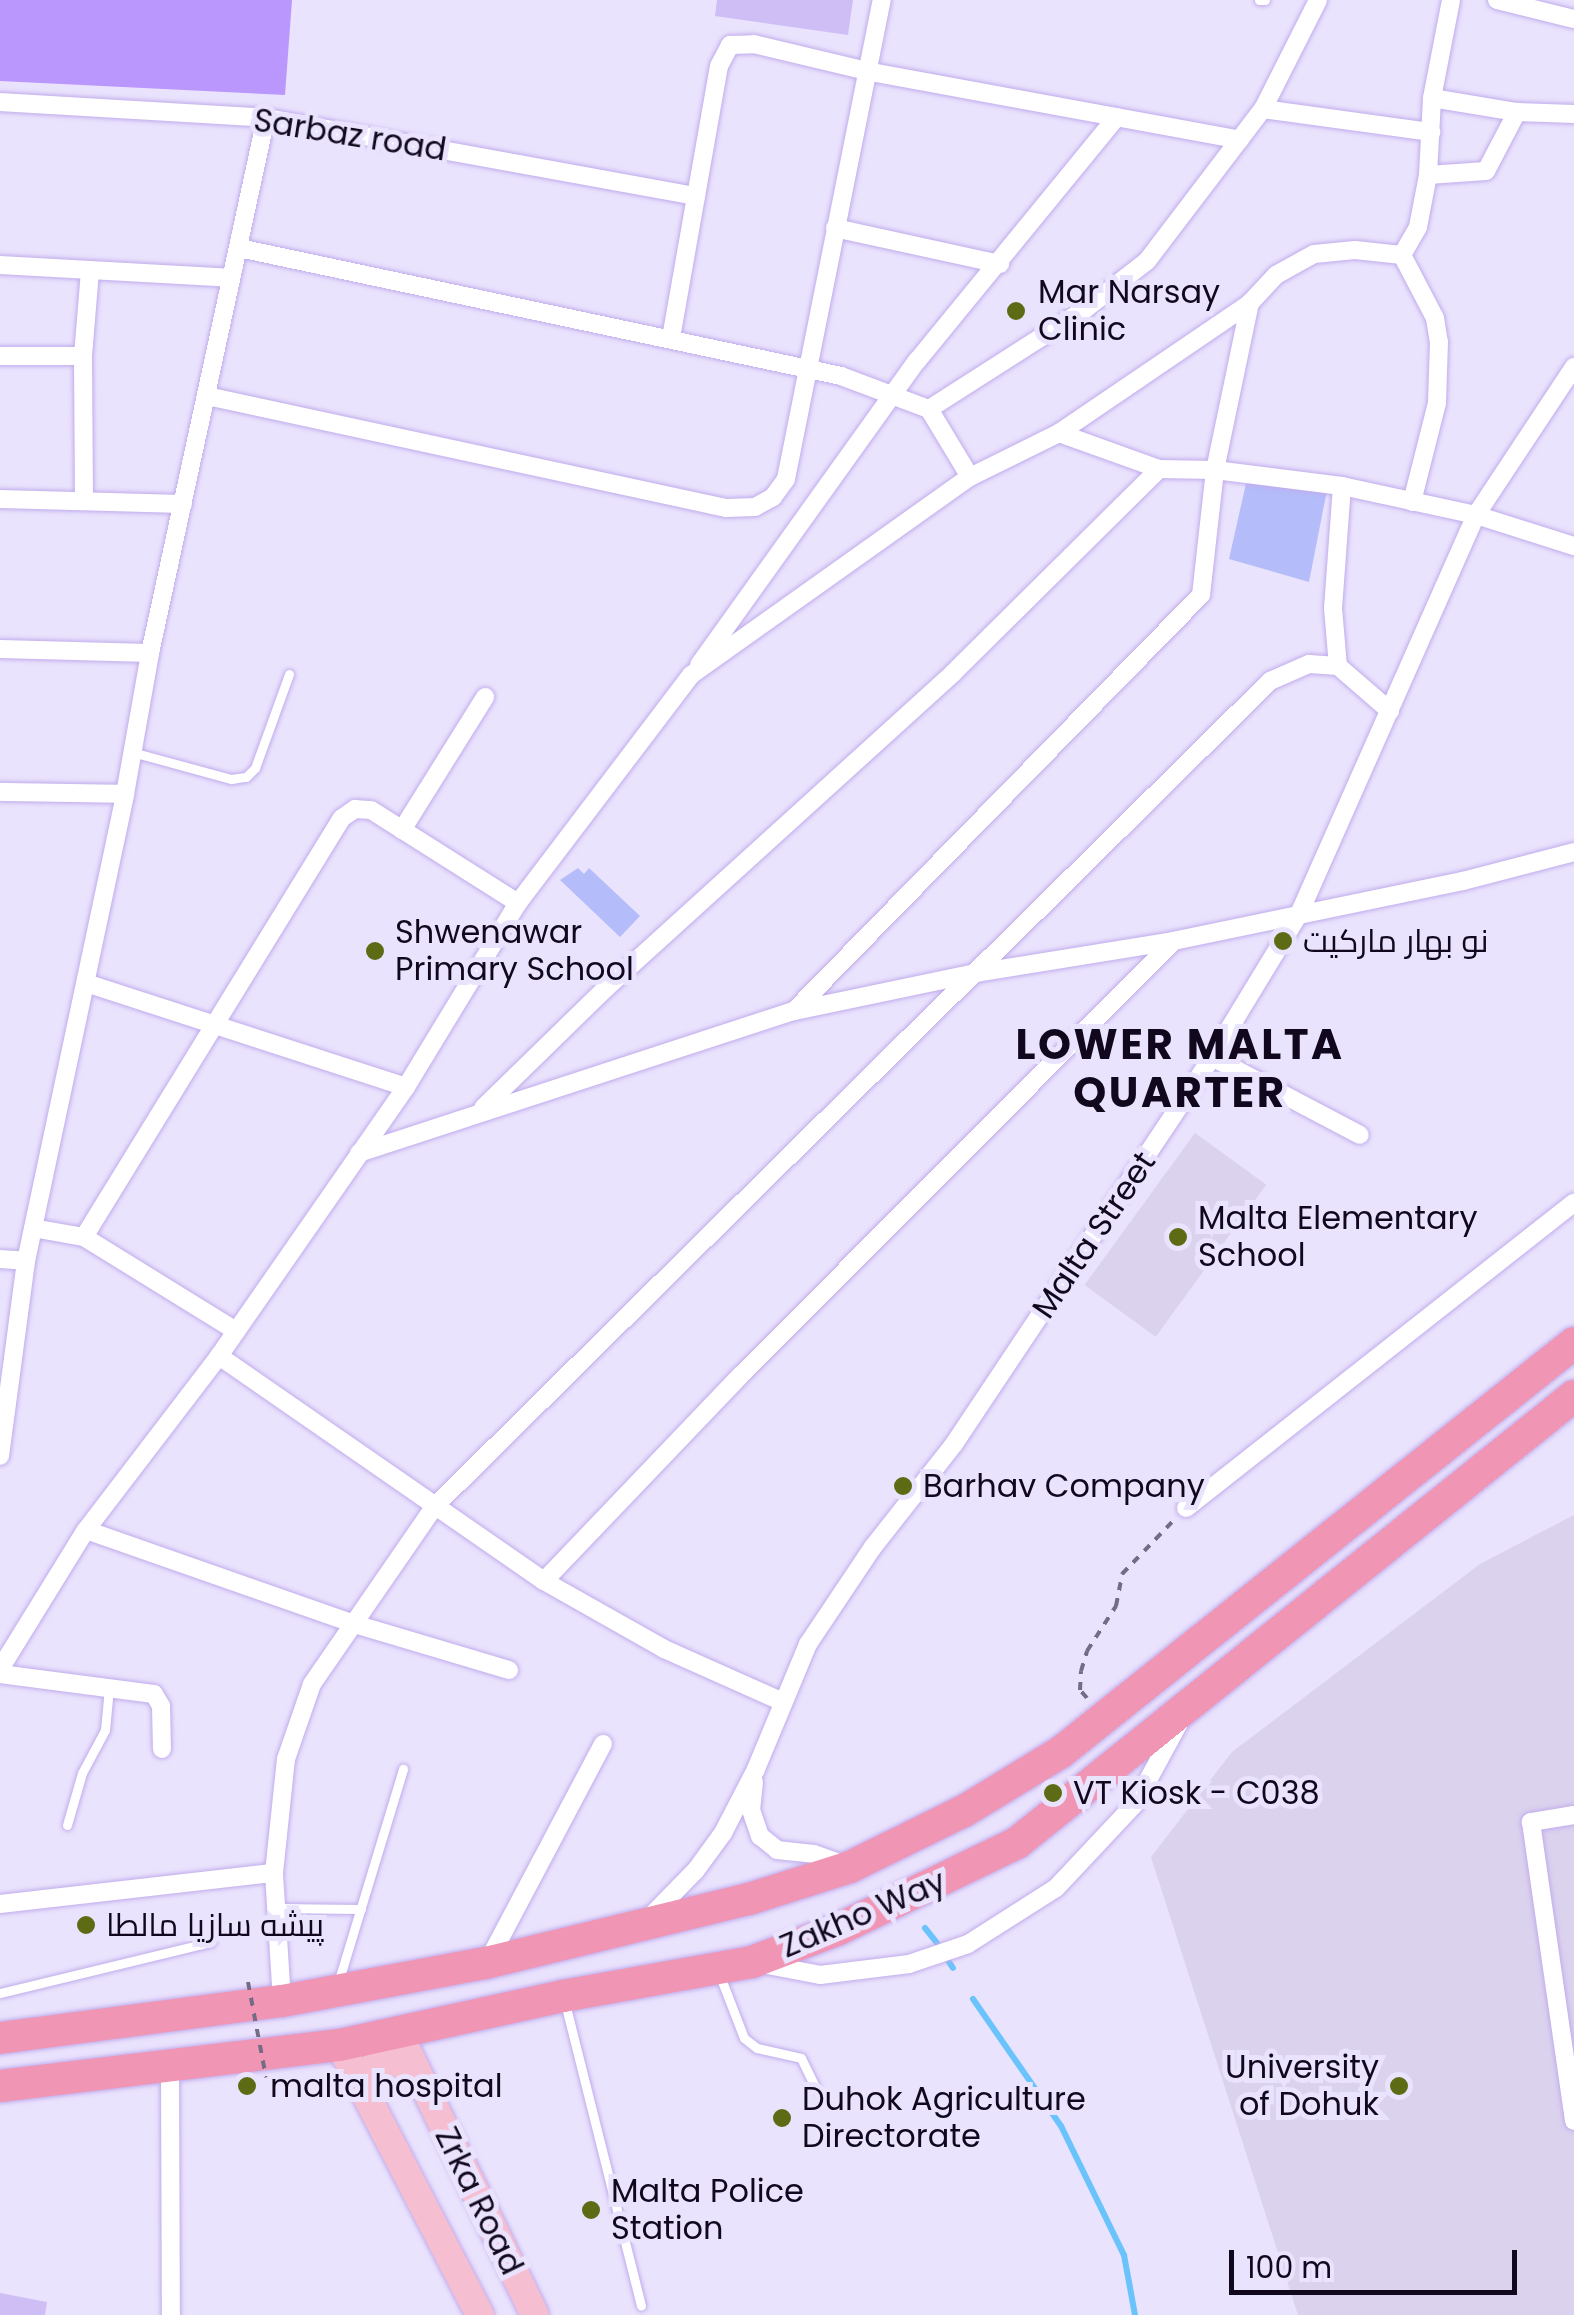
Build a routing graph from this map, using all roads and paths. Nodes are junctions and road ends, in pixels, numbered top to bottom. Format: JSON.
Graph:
{"nodes":[{"id":1,"x":882,"y":0,"type":"edge"},
{"id":2,"x":1318,"y":0,"type":"edge"},
{"id":3,"x":1451,"y":0,"type":"edge"},
{"id":4,"x":1497,"y":0,"type":"edge"},
{"id":5,"x":1574,"y":19,"type":"edge"},
{"id":6,"x":870,"y":72,"type":"junction"},
{"id":7,"x":1432,"y":98,"type":"junction"},
{"id":8,"x":0,"y":102,"type":"edge"},
{"id":9,"x":1263,"y":109,"type":"junction"},
{"id":10,"x":1517,"y":112,"type":"junction"},
{"id":11,"x":1574,"y":114,"type":"edge"},
{"id":12,"x":1117,"y":117,"type":"junction"},
{"id":13,"x":266,"y":118,"type":"junction"},
{"id":14,"x":1431,"y":132,"type":"junction"},
{"id":15,"x":1240,"y":140,"type":"junction"},
{"id":16,"x":1428,"y":175,"type":"junction"},
{"id":17,"x":696,"y":196,"type":"junction"},
{"id":18,"x":835,"y":228,"type":"junction"},
{"id":19,"x":239,"y":248,"type":"junction"},
{"id":20,"x":1402,"y":255,"type":"junction"},
{"id":21,"x":1000,"y":264,"type":"junction"},
{"id":22,"x":0,"y":265,"type":"edge"},
{"id":23,"x":90,"y":270,"type":"junction"},
{"id":24,"x":230,"y":278,"type":"junction"},
{"id":25,"x":1250,"y":303,"type":"junction"},
{"id":26,"x":671,"y":338,"type":"junction"},
{"id":27,"x":0,"y":356,"type":"edge"},
{"id":28,"x":84,"y":356,"type":"junction"},
{"id":29,"x":1574,"y":368,"type":"edge"},
{"id":30,"x":807,"y":370,"type":"junction"},
{"id":31,"x":207,"y":396,"type":"junction"},
{"id":32,"x":890,"y":398,"type":"junction"},
{"id":33,"x":928,"y":409,"type":"junction"},
{"id":34,"x":1059,"y":434,"type":"junction"},
{"id":35,"x":1159,"y":470,"type":"junction"},
{"id":36,"x":1215,"y":470,"type":"junction"},
{"id":37,"x":970,"y":476,"type":"junction"},
{"id":38,"x":1342,"y":486,"type":"junction"},
{"id":39,"x":0,"y":499,"type":"edge"},
{"id":40,"x":84,"y":501,"type":"junction"},
{"id":41,"x":1412,"y":502,"type":"junction"},
{"id":42,"x":182,"y":504,"type":"junction"},
{"id":43,"x":1476,"y":516,"type":"junction"},
{"id":44,"x":1574,"y":546,"type":"edge"},
{"id":45,"x":0,"y":649,"type":"edge"},
{"id":46,"x":150,"y":653,"type":"junction"},
{"id":47,"x":1338,"y":666,"type":"junction"},
{"id":48,"x":289,"y":674,"type":"dead end"},
{"id":49,"x":692,"y":674,"type":"junction"},
{"id":50,"x":485,"y":696,"type":"dead end"},
{"id":51,"x":1390,"y":711,"type":"junction"},
{"id":52,"x":132,"y":752,"type":"junction"},
{"id":53,"x":0,"y":792,"type":"edge"},
{"id":54,"x":125,"y":794,"type":"junction"},
{"id":55,"x":402,"y":830,"type":"junction"},
{"id":56,"x":1572,"y":849,"type":"edge"},
{"id":57,"x":518,"y":903,"type":"junction"},
{"id":58,"x":1300,"y":912,"type":"junction"},
{"id":59,"x":1173,"y":941,"type":"junction"},
{"id":60,"x":976,"y":973,"type":"junction"},
{"id":61,"x":86,"y":984,"type":"junction"},
{"id":62,"x":794,"y":1010,"type":"junction"},
{"id":63,"x":217,"y":1026,"type":"junction"},
{"id":64,"x":1212,"y":1057,"type":"junction"},
{"id":65,"x":406,"y":1087,"type":"junction"},
{"id":66,"x":478,"y":1113,"type":"junction"},
{"id":67,"x":1360,"y":1135,"type":"dead end"},
{"id":68,"x":358,"y":1153,"type":"junction"},
{"id":69,"x":1574,"y":1204,"type":"edge"},
{"id":70,"x":33,"y":1228,"type":"junction"},
{"id":71,"x":84,"y":1237,"type":"junction"},
{"id":72,"x":0,"y":1259,"type":"edge"},
{"id":73,"x":26,"y":1261,"type":"junction"},
{"id":74,"x":236,"y":1331,"type":"junction"},
{"id":75,"x":1574,"y":1343,"type":"edge"},
{"id":76,"x":219,"y":1356,"type":"junction"},
{"id":77,"x":1574,"y":1396,"type":"edge"},
{"id":78,"x":4,"y":1405,"type":"edge"},
{"id":79,"x":0,"y":1456,"type":"edge"},
{"id":80,"x":435,"y":1506,"type":"junction"},
{"id":81,"x":1186,"y":1508,"type":"joint"},
{"id":82,"x":86,"y":1530,"type":"junction"},
{"id":83,"x":544,"y":1581,"type":"junction"},
{"id":84,"x":351,"y":1623,"type":"junction"},
{"id":85,"x":509,"y":1670,"type":"dead end"},
{"id":86,"x":0,"y":1671,"type":"edge"},
{"id":87,"x":109,"y":1686,"type":"junction"},
{"id":88,"x":781,"y":1701,"type":"junction"},
{"id":89,"x":1188,"y":1706,"type":"junction"},
{"id":90,"x":1105,"y":1719,"type":"junction"},
{"id":91,"x":603,"y":1744,"type":"dead end"},
{"id":92,"x":162,"y":1749,"type":"dead end"},
{"id":93,"x":1061,"y":1752,"type":"junction"},
{"id":94,"x":402,"y":1769,"type":"dead end"},
{"id":95,"x":756,"y":1769,"type":"junction"},
{"id":96,"x":1088,"y":1789,"type":"junction"},
{"id":97,"x":1574,"y":1815,"type":"edge"},
{"id":98,"x":68,"y":1825,"type":"dead end"},
{"id":99,"x":850,"y":1866,"type":"junction"},
{"id":100,"x":274,"y":1873,"type":"junction"},
{"id":101,"x":0,"y":1904,"type":"edge"},
{"id":102,"x":274,"y":1908,"type":"junction"},
{"id":103,"x":361,"y":1909,"type":"junction"},
{"id":104,"x":642,"y":1926,"type":"junction"},
{"id":105,"x":211,"y":1942,"type":"dead end"},
{"id":106,"x":752,"y":1962,"type":"junction"},
{"id":107,"x":486,"y":1963,"type":"junction"},
{"id":108,"x":718,"y":1968,"type":"junction"},
{"id":109,"x":248,"y":1982,"type":"dead end"},
{"id":110,"x":336,"y":1990,"type":"junction"},
{"id":111,"x":0,"y":1993,"type":"edge"},
{"id":112,"x":563,"y":1996,"type":"junction"},
{"id":113,"x":282,"y":2000,"type":"junction"},
{"id":114,"x":398,"y":2032,"type":"junction"},
{"id":115,"x":0,"y":2038,"type":"edge"},
{"id":116,"x":340,"y":2045,"type":"junction"},
{"id":117,"x":414,"y":2068,"type":"junction"},
{"id":118,"x":170,"y":2069,"type":"junction"},
{"id":119,"x":266,"y":2077,"type":"dead end"},
{"id":120,"x":0,"y":2086,"type":"edge"},
{"id":121,"x":363,"y":2086,"type":"junction"},
{"id":122,"x":816,"y":2089,"type":"dead end"},
{"id":123,"x":1574,"y":2120,"type":"edge"},
{"id":124,"x":640,"y":2306,"type":"dead end"},
{"id":125,"x":171,"y":2315,"type":"edge"},
{"id":126,"x":480,"y":2315,"type":"edge"},
{"id":127,"x":535,"y":2315,"type":"edge"}],
"edges":[{"from":1,"to":6,"type":"street"},
{"from":2,"to":9,"type":"street"},
{"from":3,"to":7,"type":"street"},
{"from":4,"to":5,"type":"street"},
{"from":6,"to":12,"type":"street"},
{"from":6,"to":17,"type":"street"},
{"from":6,"to":18,"type":"street"},
{"from":7,"to":10,"type":"street"},
{"from":7,"to":14,"type":"street"},
{"from":8,"to":13,"type":"street","name":"Sarbaz road"},
{"from":9,"to":14,"type":"street"},
{"from":9,"to":15,"type":"street"},
{"from":10,"to":11,"type":"street"},
{"from":10,"to":16,"type":"street"},
{"from":12,"to":15,"type":"street"},
{"from":12,"to":21,"type":"street"},
{"from":13,"to":17,"type":"street","name":"Sarbaz road"},
{"from":13,"to":19,"type":"street"},
{"from":14,"to":16,"type":"street"},
{"from":15,"to":33,"type":"street"},
{"from":16,"to":20,"type":"street"},
{"from":17,"to":26,"type":"street"},
{"from":18,"to":21,"type":"street"},
{"from":18,"to":30,"type":"street"},
{"from":19,"to":24,"type":"street"},
{"from":19,"to":26,"type":"street"},
{"from":20,"to":25,"type":"street"},
{"from":20,"to":41,"type":"street"},
{"from":21,"to":32,"type":"street"},
{"from":22,"to":23,"type":"street"},
{"from":23,"to":24,"type":"street"},
{"from":23,"to":28,"type":"street"},
{"from":24,"to":31,"type":"street"},
{"from":25,"to":34,"type":"street"},
{"from":25,"to":36,"type":"street"},
{"from":26,"to":30,"type":"street"},
{"from":27,"to":28,"type":"street"},
{"from":28,"to":40,"type":"street"},
{"from":29,"to":43,"type":"street","name":"Malta Street"},
{"from":30,"to":31,"type":"street"},
{"from":30,"to":32,"type":"street"},
{"from":31,"to":42,"type":"street"},
{"from":32,"to":33,"type":"street"},
{"from":32,"to":49,"type":"street"},
{"from":33,"to":37,"type":"street"},
{"from":34,"to":35,"type":"street"},
{"from":34,"to":37,"type":"street"},
{"from":35,"to":36,"type":"street"},
{"from":35,"to":66,"type":"street"},
{"from":36,"to":38,"type":"street"},
{"from":36,"to":62,"type":"street"},
{"from":37,"to":49,"type":"street"},
{"from":38,"to":41,"type":"street"},
{"from":38,"to":47,"type":"street"},
{"from":39,"to":40,"type":"street"},
{"from":40,"to":42,"type":"street"},
{"from":41,"to":43,"type":"street"},
{"from":42,"to":46,"type":"street"},
{"from":43,"to":44,"type":"street"},
{"from":43,"to":51,"type":"street","name":"Malta Street"},
{"from":45,"to":46,"type":"street"},
{"from":46,"to":52,"type":"street"},
{"from":47,"to":51,"type":"street"},
{"from":47,"to":60,"type":"street"},
{"from":48,"to":52,"type":"lane"},
{"from":49,"to":57,"type":"street"},
{"from":50,"to":55,"type":"street"},
{"from":51,"to":58,"type":"street","name":"Malta Street"},
{"from":52,"to":54,"type":"street"},
{"from":53,"to":54,"type":"street"},
{"from":54,"to":61,"type":"street"},
{"from":55,"to":57,"type":"street"},
{"from":55,"to":63,"type":"street"},
{"from":56,"to":58,"type":"street"},
{"from":57,"to":65,"type":"street"},
{"from":58,"to":59,"type":"street"},
{"from":58,"to":64,"type":"street","name":"Malta Street"},
{"from":59,"to":60,"type":"street"},
{"from":59,"to":83,"type":"street"},
{"from":60,"to":62,"type":"street"},
{"from":60,"to":80,"type":"street"},
{"from":61,"to":63,"type":"street"},
{"from":61,"to":70,"type":"street"},
{"from":62,"to":66,"type":"street"},
{"from":63,"to":65,"type":"street"},
{"from":63,"to":71,"type":"street"},
{"from":64,"to":67,"type":"street"},
{"from":64,"to":88,"type":"street","name":"Malta Street"},
{"from":65,"to":68,"type":"street"},
{"from":66,"to":68,"type":"street"},
{"from":68,"to":74,"type":"street"},
{"from":69,"to":81,"type":"street"},
{"from":70,"to":71,"type":"street"},
{"from":70,"to":73,"type":"street"},
{"from":71,"to":74,"type":"street"},
{"from":72,"to":73,"type":"street"},
{"from":73,"to":78,"type":"street"},
{"from":74,"to":76,"type":"street"},
{"from":75,"to":90,"type":"highway","name":"Zakho Way"},
{"from":76,"to":80,"type":"street"},
{"from":76,"to":82,"type":"street"},
{"from":77,"to":89,"type":"highway","name":"Zakho Way"},
{"from":78,"to":79,"type":"street"},
{"from":80,"to":83,"type":"street"},
{"from":80,"to":84,"type":"street"},
{"from":81,"to":90,"type":"path"},
{"from":82,"to":84,"type":"street"},
{"from":82,"to":86,"type":"street"},
{"from":83,"to":88,"type":"street"},
{"from":84,"to":85,"type":"street"},
{"from":84,"to":100,"type":"street"},
{"from":86,"to":87,"type":"street"},
{"from":87,"to":92,"type":"street"},
{"from":87,"to":98,"type":"lane"},
{"from":88,"to":95,"type":"street","name":"Malta Street"},
{"from":89,"to":96,"type":"highway","name":"Zakho Way"},
{"from":89,"to":106,"type":"street"},
{"from":90,"to":93,"type":"highway","name":"Zakho Way"},
{"from":91,"to":107,"type":"street"},
{"from":93,"to":96,"type":"highway"},
{"from":93,"to":99,"type":"highway","name":"Zakho Way"},
{"from":94,"to":103,"type":"lane"},
{"from":95,"to":99,"type":"street","name":"Malta Street"},
{"from":95,"to":104,"type":"street","name":"Malta Street"},
{"from":96,"to":106,"type":"highway","name":"Zakho Way"},
{"from":97,"to":123,"type":"street"},
{"from":99,"to":104,"type":"highway","name":"Zakho Way"},
{"from":100,"to":101,"type":"street"},
{"from":100,"to":102,"type":"street"},
{"from":102,"to":103,"type":"lane"},
{"from":102,"to":113,"type":"street"},
{"from":103,"to":110,"type":"lane"},
{"from":104,"to":107,"type":"highway","name":"Zakho Way"},
{"from":105,"to":111,"type":"lane"},
{"from":106,"to":108,"type":"highway","name":"Zakho Way"},
{"from":107,"to":110,"type":"highway","name":"Zakho Way"},
{"from":108,"to":112,"type":"highway","name":"Zakho Way"},
{"from":108,"to":122,"type":"lane"},
{"from":109,"to":119,"type":"path","bridge":true},
{"from":110,"to":113,"type":"highway","name":"Zakho Way"},
{"from":112,"to":114,"type":"highway","name":"Zakho Way"},
{"from":112,"to":124,"type":"lane"},
{"from":113,"to":115,"type":"highway","name":"Zakho Way"},
{"from":114,"to":116,"type":"highway","name":"Zakho Way"},
{"from":114,"to":117,"type":"main road","name":"Zrka Road"},
{"from":116,"to":118,"type":"highway","name":"Zakho Way"},
{"from":116,"to":121,"type":"main road","name":"Zrka Road"},
{"from":117,"to":121,"type":"main road"},
{"from":117,"to":127,"type":"main road","name":"Zrka Road"},
{"from":118,"to":120,"type":"highway","name":"Zakho Way"},
{"from":118,"to":125,"type":"street"},
{"from":121,"to":126,"type":"main road","name":"Zrka Road"}]}
